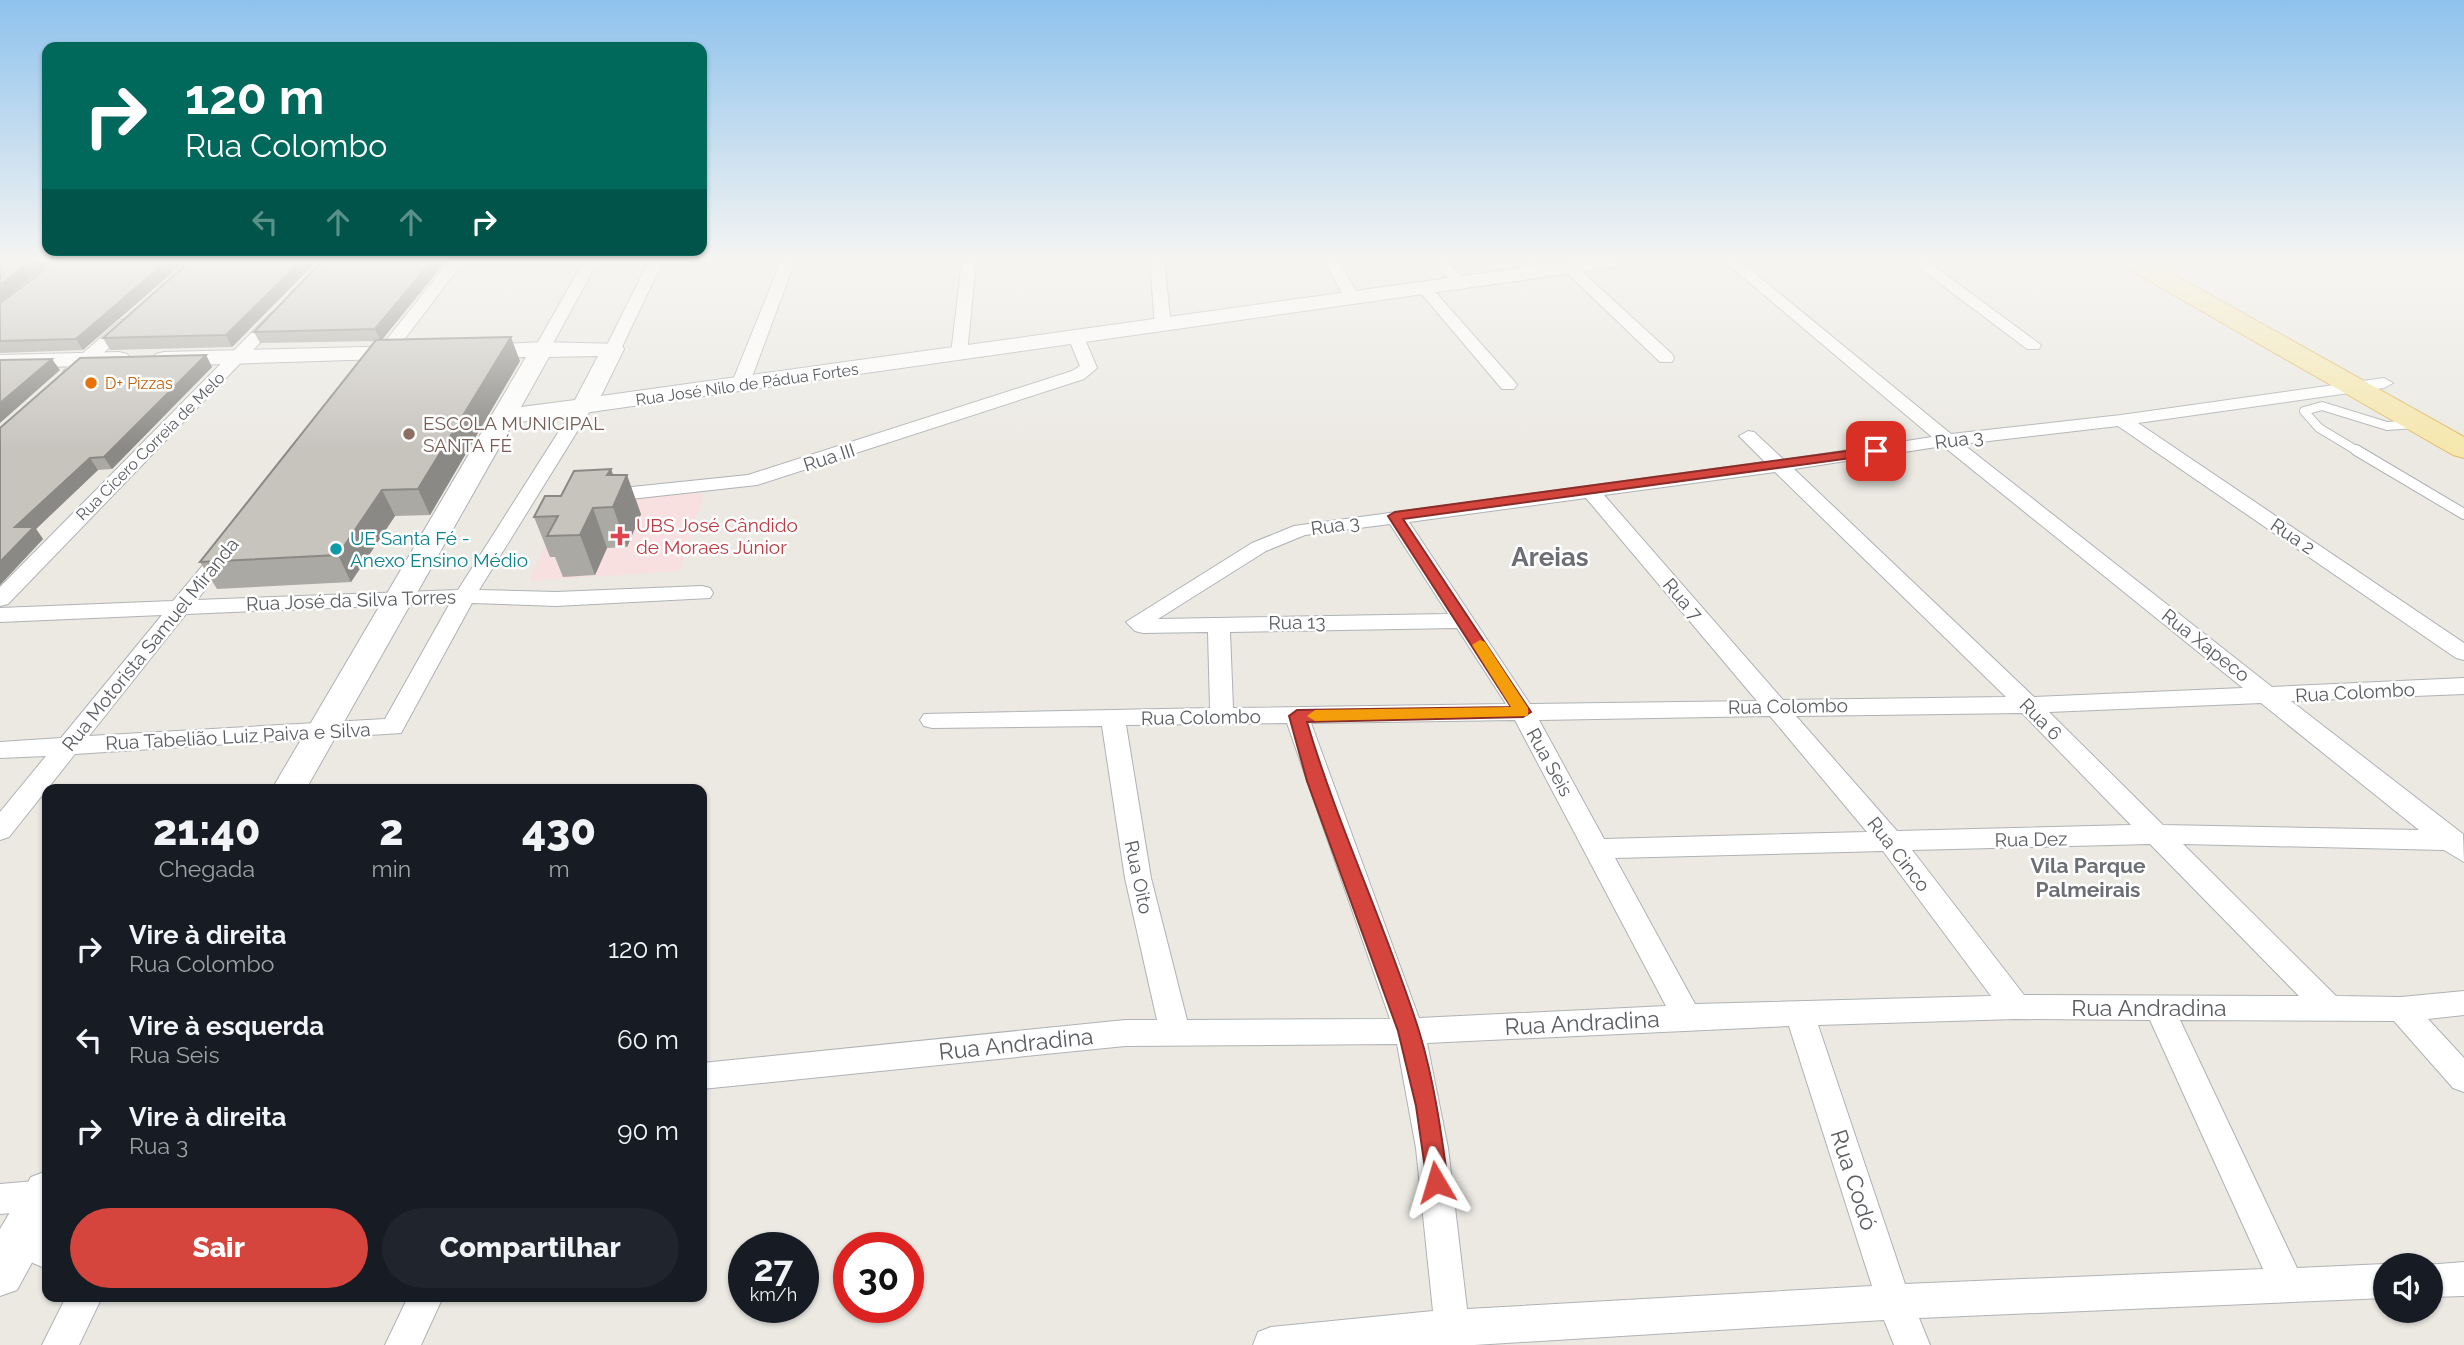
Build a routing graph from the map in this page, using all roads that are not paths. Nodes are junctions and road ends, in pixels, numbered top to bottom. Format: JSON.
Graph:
{"nodes":[{"id":1,"x":127,"y":324,"type":"edge"},
{"id":2,"x":269,"y":324,"type":"edge"},
{"id":3,"x":408,"y":324,"type":"edge"},
{"id":4,"x":556,"y":324,"type":"edge"},
{"id":5,"x":625,"y":324,"type":"edge"},
{"id":6,"x":764,"y":324,"type":"edge"},
{"id":7,"x":962,"y":324,"type":"edge"},
{"id":8,"x":1179,"y":324,"type":"edge"},
{"id":9,"x":1455,"y":324,"type":"edge"},
{"id":10,"x":1629,"y":324,"type":"edge"},
{"id":11,"x":1807,"y":324,"type":"edge"},
{"id":12,"x":2004,"y":324,"type":"edge"},
{"id":13,"x":2242,"y":324,"type":"edge"},
{"id":14,"x":2277,"y":324,"type":"edge"},
{"id":15,"x":1163,"y":326,"type":"joint"},
{"id":16,"x":1076,"y":337,"type":"junction"},
{"id":17,"x":2033,"y":345,"type":"dead end"},
{"id":18,"x":542,"y":349,"type":"junction"},
{"id":19,"x":613,"y":349,"type":"junction"},
{"id":20,"x":384,"y":354,"type":"junction"},
{"id":21,"x":959,"y":354,"type":"junction"},
{"id":22,"x":238,"y":357,"type":"junction"},
{"id":23,"x":1666,"y":358,"type":"dead end"},
{"id":24,"x":85,"y":360,"type":"junction"},
{"id":25,"x":0,"y":362,"type":"edge"},
{"id":26,"x":367,"y":375,"type":"edge"},
{"id":27,"x":2384,"y":383,"type":"junction"},
{"id":28,"x":57,"y":385,"type":"edge"},
{"id":29,"x":740,"y":385,"type":"junction"},
{"id":30,"x":1508,"y":385,"type":"dead end"},
{"id":31,"x":2354,"y":388,"type":"junction"},
{"id":32,"x":584,"y":406,"type":"junction"},
{"id":33,"x":504,"y":417,"type":"junction"},
{"id":34,"x":2121,"y":420,"type":"junction"},
{"id":35,"x":2418,"y":424,"type":"junction"},
{"id":36,"x":2464,"y":427,"type":"edge"},
{"id":37,"x":1748,"y":436,"type":"dead end"},
{"id":38,"x":1947,"y":440,"type":"junction"},
{"id":39,"x":2464,"y":449,"type":"edge"},
{"id":40,"x":1780,"y":466,"type":"junction"},
{"id":41,"x":1591,"y":492,"type":"junction"},
{"id":42,"x":581,"y":498,"type":"edge"},
{"id":43,"x":553,"y":500,"type":"edge"},
{"id":44,"x":526,"y":502,"type":"junction"},
{"id":45,"x":2464,"y":514,"type":"edge"},
{"id":46,"x":1395,"y":516,"type":"junction"},
{"id":47,"x":239,"y":534,"type":"edge"},
{"id":48,"x":702,"y":593,"type":"dead end"},
{"id":49,"x":465,"y":596,"type":"junction"},
{"id":50,"x":0,"y":599,"type":"edge"},
{"id":51,"x":401,"y":599,"type":"junction"},
{"id":52,"x":180,"y":607,"type":"junction"},
{"id":53,"x":0,"y":615,"type":"edge"},
{"id":54,"x":1140,"y":618,"type":"joint"},
{"id":55,"x":1464,"y":621,"type":"junction"},
{"id":56,"x":1219,"y":623,"type":"junction"},
{"id":57,"x":2464,"y":653,"type":"edge"},
{"id":58,"x":2464,"y":686,"type":"edge"},
{"id":59,"x":2271,"y":696,"type":"junction"},
{"id":60,"x":2028,"y":705,"type":"junction"},
{"id":61,"x":1775,"y":706,"type":"junction"},
{"id":62,"x":1523,"y":712,"type":"junction"},
{"id":63,"x":1297,"y":716,"type":"junction"},
{"id":64,"x":1222,"y":717,"type":"junction"},
{"id":65,"x":1112,"y":719,"type":"junction"},
{"id":66,"x":932,"y":720,"type":"dead end"},
{"id":67,"x":323,"y":732,"type":"junction"},
{"id":68,"x":68,"y":746,"type":"junction"},
{"id":69,"x":0,"y":750,"type":"edge"},
{"id":70,"x":292,"y":784,"type":"edge"},
{"id":71,"x":0,"y":830,"type":"edge"},
{"id":72,"x":2154,"y":834,"type":"junction"},
{"id":73,"x":1890,"y":841,"type":"junction"},
{"id":74,"x":2460,"y":844,"type":"edge"},
{"id":75,"x":1598,"y":849,"type":"junction"},
{"id":76,"x":2464,"y":1003,"type":"edge"},
{"id":77,"x":2016,"y":1007,"type":"junction"},
{"id":78,"x":2328,"y":1007,"type":"junction"},
{"id":79,"x":2160,"y":1009,"type":"junction"},
{"id":80,"x":2401,"y":1009,"type":"junction"},
{"id":81,"x":1800,"y":1014,"type":"junction"},
{"id":82,"x":1687,"y":1017,"type":"junction"},
{"id":83,"x":1409,"y":1031,"type":"junction"},
{"id":84,"x":1175,"y":1033,"type":"junction"},
{"id":85,"x":707,"y":1075,"type":"edge"},
{"id":86,"x":2464,"y":1079,"type":"edge"},
{"id":87,"x":42,"y":1194,"type":"edge"},
{"id":88,"x":0,"y":1199,"type":"edge"},
{"id":89,"x":42,"y":1204,"type":"edge"},
{"id":90,"x":22,"y":1256,"type":"edge"},
{"id":91,"x":2464,"y":1279,"type":"edge"},
{"id":92,"x":2443,"y":1280,"type":"edge"},
{"id":93,"x":2373,"y":1281,"type":"edge"},
{"id":94,"x":2287,"y":1284,"type":"junction"},
{"id":95,"x":82,"y":1302,"type":"edge"},
{"id":96,"x":424,"y":1302,"type":"edge"},
{"id":97,"x":1894,"y":1302,"type":"junction"},
{"id":98,"x":1454,"y":1336,"type":"edge"},
{"id":99,"x":60,"y":1345,"type":"edge"},
{"id":100,"x":403,"y":1345,"type":"edge"},
{"id":101,"x":1271,"y":1345,"type":"edge"},
{"id":102,"x":1912,"y":1345,"type":"edge"}],
"edges":[{"from":1,"to":24,"type":"street"},
{"from":2,"to":22,"type":"street","name":"Rua Cícero Correia de Melo"},
{"from":3,"to":20,"type":"street"},
{"from":4,"to":18,"type":"street"},
{"from":5,"to":19,"type":"street"},
{"from":6,"to":29,"type":"street"},
{"from":7,"to":21,"type":"street"},
{"from":8,"to":15,"type":"street","name":"Rua José Nilo de Pádua Fortes"},
{"from":9,"to":30,"type":"street"},
{"from":10,"to":23,"type":"street"},
{"from":11,"to":38,"type":"street","name":"Rua Xapeco"},
{"from":12,"to":17,"type":"street"},
{"from":13,"to":31,"type":"main road"},
{"from":14,"to":27,"type":"main road"},
{"from":15,"to":16,"type":"street","name":"Rua José Nilo de Pádua Fortes"},
{"from":16,"to":21,"type":"street","name":"Rua José Nilo de Pádua Fortes"},
{"from":16,"to":42,"type":"street","name":"Rua III"},
{"from":18,"to":19,"type":"street"},
{"from":18,"to":20,"type":"street"},
{"from":18,"to":33,"type":"street"},
{"from":19,"to":32,"type":"street"},
{"from":20,"to":22,"type":"street"},
{"from":20,"to":26,"type":"street"},
{"from":21,"to":29,"type":"street","name":"Rua José Nilo de Pádua Fortes"},
{"from":22,"to":24,"type":"street"},
{"from":22,"to":50,"type":"street","name":"Rua Cícero Correia de Melo"},
{"from":24,"to":25,"type":"street"},
{"from":24,"to":28,"type":"street"},
{"from":27,"to":31,"type":"street","name":"Rua 3"},
{"from":27,"to":36,"type":"main road"},
{"from":29,"to":32,"type":"street","name":"Rua José Nilo de Pádua Fortes"},
{"from":31,"to":34,"type":"street","name":"Rua 3"},
{"from":31,"to":35,"type":"main road"},
{"from":32,"to":33,"type":"street","name":"Rua José Nilo de Pádua Fortes"},
{"from":32,"to":44,"type":"street"},
{"from":33,"to":51,"type":"street"},
{"from":34,"to":38,"type":"street","name":"Rua 3"},
{"from":34,"to":57,"type":"street","name":"Rua 2"},
{"from":35,"to":39,"type":"main road"},
{"from":35,"to":45,"type":"lane"},
{"from":37,"to":40,"type":"street","name":"Rua 6"},
{"from":38,"to":40,"type":"street","name":"Rua 3"},
{"from":38,"to":59,"type":"street","name":"Rua Xapeco"},
{"from":40,"to":41,"type":"street","name":"Rua 3"},
{"from":40,"to":60,"type":"street","name":"Rua 6"},
{"from":41,"to":46,"type":"street","name":"Rua 3"},
{"from":41,"to":61,"type":"street","name":"Rua 7"},
{"from":43,"to":44,"type":"street"},
{"from":44,"to":49,"type":"street"},
{"from":46,"to":54,"type":"street","name":"Rua 3"},
{"from":46,"to":55,"type":"street","name":"Rua Seis"},
{"from":47,"to":52,"type":"street","name":"Rua Motorista Samuel Miranda"},
{"from":48,"to":49,"type":"street","name":"Rua José da Silva Torres"},
{"from":49,"to":51,"type":"street","name":"Rua José da Silva Torres"},
{"from":49,"to":67,"type":"street","name":"Rua Tabelião Luiz Paiva e Silva"},
{"from":51,"to":52,"type":"street","name":"Rua José da Silva Torres"},
{"from":51,"to":67,"type":"street"},
{"from":52,"to":53,"type":"street","name":"Rua José da Silva Torres"},
{"from":52,"to":68,"type":"street","name":"Rua Motorista Samuel Miranda"},
{"from":54,"to":56,"type":"street","name":"Rua 13"},
{"from":55,"to":56,"type":"street","name":"Rua 13"},
{"from":55,"to":62,"type":"street","name":"Rua Seis"},
{"from":56,"to":64,"type":"street"},
{"from":58,"to":59,"type":"street","name":"Rua Colombo"},
{"from":59,"to":60,"type":"street","name":"Rua Colombo"},
{"from":59,"to":74,"type":"street","name":"Rua Xapeco"},
{"from":60,"to":61,"type":"street","name":"Rua Colombo"},
{"from":60,"to":72,"type":"street","name":"Rua 6"},
{"from":61,"to":62,"type":"street","name":"Rua Colombo"},
{"from":61,"to":73,"type":"street","name":"Rua Cinco"},
{"from":62,"to":63,"type":"street","name":"Rua Colombo"},
{"from":62,"to":75,"type":"street","name":"Rua Seis"},
{"from":63,"to":64,"type":"street","name":"Rua Colombo"},
{"from":63,"to":83,"type":"street"},
{"from":64,"to":65,"type":"street","name":"Rua Colombo"},
{"from":65,"to":66,"type":"street"},
{"from":65,"to":84,"type":"street","name":"Rua Oito"},
{"from":67,"to":68,"type":"street","name":"Rua Tabelião Luiz Paiva e Silva"},
{"from":67,"to":70,"type":"street"},
{"from":68,"to":69,"type":"street","name":"Rua Tabelião Luiz Paiva e Silva"},
{"from":68,"to":71,"type":"street","name":"Rua Motorista Samuel Miranda"},
{"from":72,"to":73,"type":"street","name":"Rua Dez"},
{"from":72,"to":74,"type":"street","name":"Rua Dez"},
{"from":72,"to":78,"type":"street","name":"Rua 6"},
{"from":73,"to":75,"type":"street","name":"Rua Dez"},
{"from":73,"to":77,"type":"street","name":"Rua Cinco"},
{"from":75,"to":82,"type":"street","name":"Rua Seis"},
{"from":76,"to":80,"type":"street","name":"Rua Andradina"},
{"from":77,"to":79,"type":"street","name":"Rua Andradina"},
{"from":77,"to":81,"type":"street","name":"Rua Andradina"},
{"from":78,"to":79,"type":"street","name":"Rua Andradina"},
{"from":78,"to":80,"type":"street","name":"Rua Andradina"},
{"from":79,"to":94,"type":"street"},
{"from":80,"to":86,"type":"street"},
{"from":81,"to":82,"type":"street","name":"Rua Andradina"},
{"from":81,"to":97,"type":"street","name":"Rua Codó"},
{"from":82,"to":83,"type":"street","name":"Rua Andradina"},
{"from":83,"to":84,"type":"street","name":"Rua Andradina"},
{"from":83,"to":98,"type":"street"},
{"from":84,"to":85,"type":"street","name":"Rua Andradina"},
{"from":87,"to":88,"type":"street"},
{"from":89,"to":90,"type":"street"},
{"from":91,"to":92,"type":"street"},
{"from":93,"to":94,"type":"street"},
{"from":94,"to":97,"type":"street"},
{"from":95,"to":99,"type":"street"},
{"from":96,"to":100,"type":"street"},
{"from":97,"to":98,"type":"street"},
{"from":97,"to":102,"type":"street","name":"Rua Codó"},
{"from":98,"to":101,"type":"street"}]}
